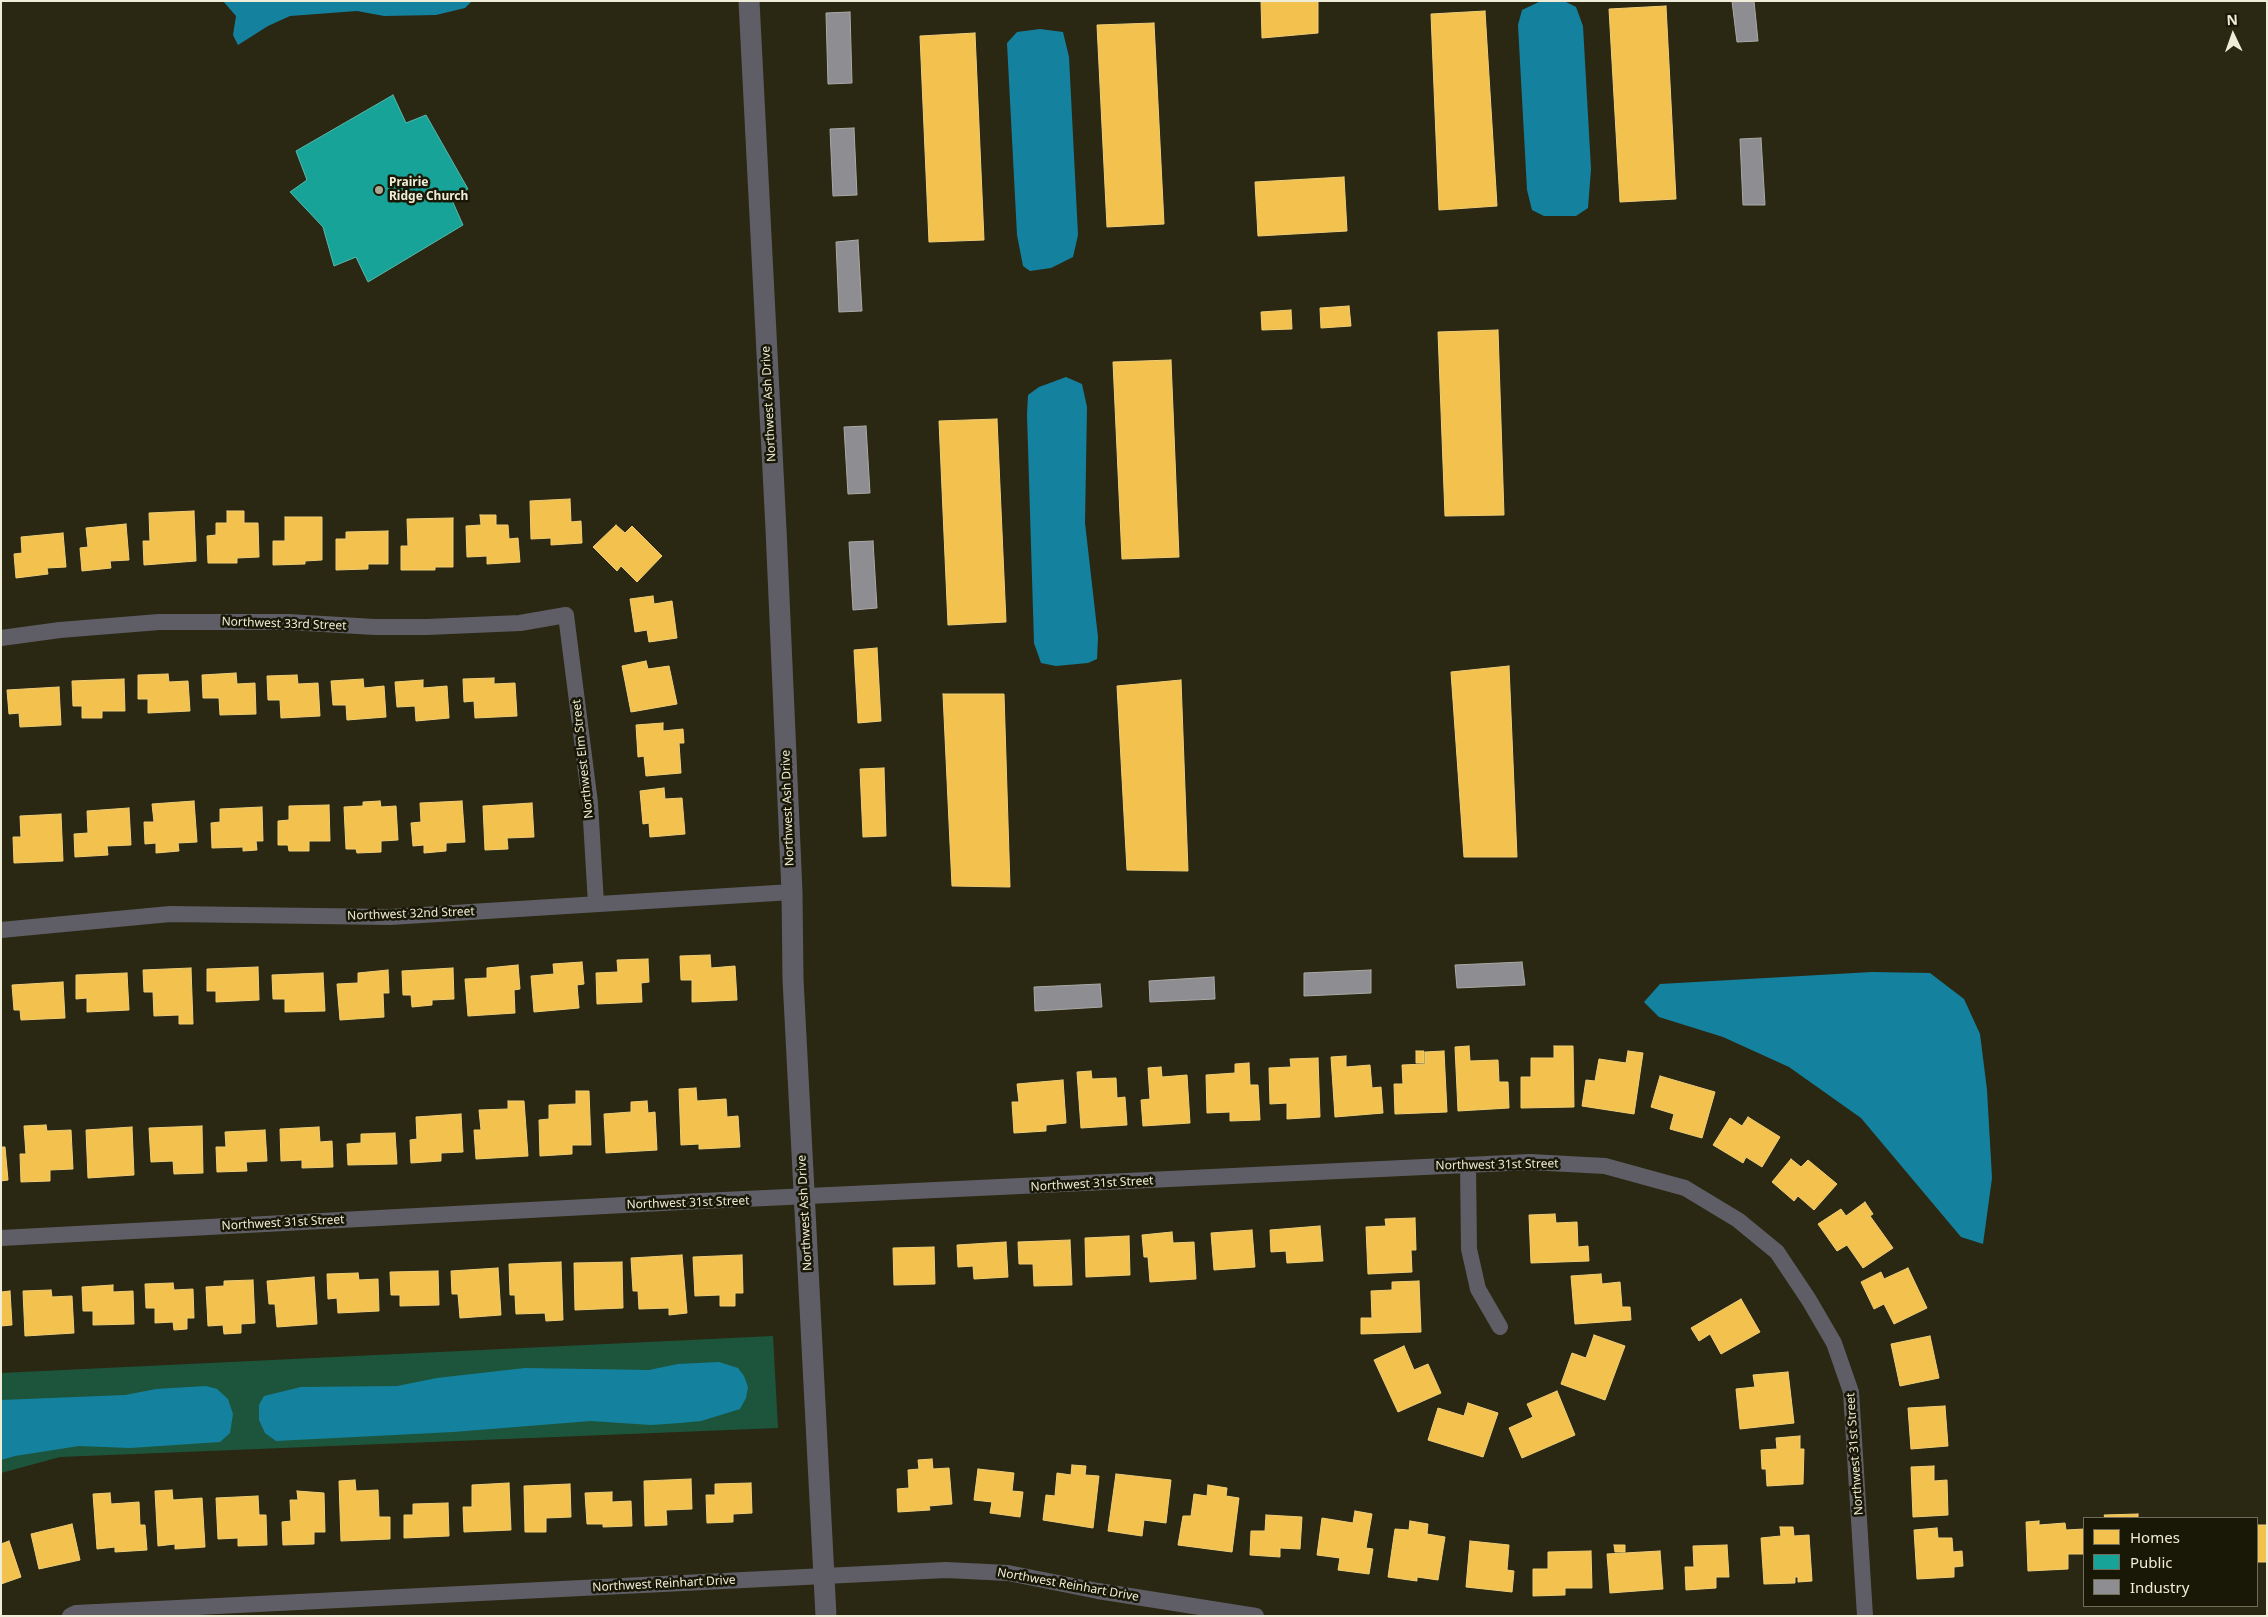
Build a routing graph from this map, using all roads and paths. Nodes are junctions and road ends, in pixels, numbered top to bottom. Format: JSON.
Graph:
{"nodes":[{"id":1,"x":749,"y":1,"type":"edge"},
{"id":2,"x":566,"y":615,"type":"joint"},
{"id":3,"x":1,"y":638,"type":"edge"},
{"id":4,"x":792,"y":892,"type":"junction"},
{"id":5,"x":596,"y":904,"type":"junction"},
{"id":6,"x":1,"y":930,"type":"edge"},
{"id":7,"x":1468,"y":1165,"type":"junction"},
{"id":8,"x":804,"y":1198,"type":"junction"},
{"id":9,"x":1,"y":1238,"type":"edge"},
{"id":10,"x":1500,"y":1328,"type":"dead end"},
{"id":11,"x":824,"y":1576,"type":"junction"},
{"id":12,"x":70,"y":1616,"type":"edge"},
{"id":13,"x":826,"y":1616,"type":"edge"},
{"id":14,"x":1256,"y":1616,"type":"edge"},
{"id":15,"x":1865,"y":1616,"type":"edge"}],
"edges":[{"from":1,"to":4,"type":"street","name":"Northwest Ash Drive"},
{"from":2,"to":3,"type":"street","name":"Northwest 33rd Street"},
{"from":2,"to":5,"type":"street","name":"Northwest Elm Street"},
{"from":4,"to":5,"type":"street","name":"Northwest 32nd Street"},
{"from":4,"to":8,"type":"street","name":"Northwest Ash Drive"},
{"from":5,"to":6,"type":"street","name":"Northwest 32nd Street"},
{"from":7,"to":8,"type":"street","name":"Northwest 31st Street"},
{"from":7,"to":10,"type":"street"},
{"from":7,"to":15,"type":"street","name":"Northwest 31st Street"},
{"from":8,"to":9,"type":"street","name":"Northwest 31st Street"},
{"from":8,"to":11,"type":"street","name":"Northwest Ash Drive"},
{"from":11,"to":12,"type":"street","name":"Northwest Reinhart Drive"},
{"from":11,"to":13,"type":"street","name":"Northwest Ash Drive"},
{"from":11,"to":14,"type":"street","name":"Northwest Reinhart Drive"}]}
